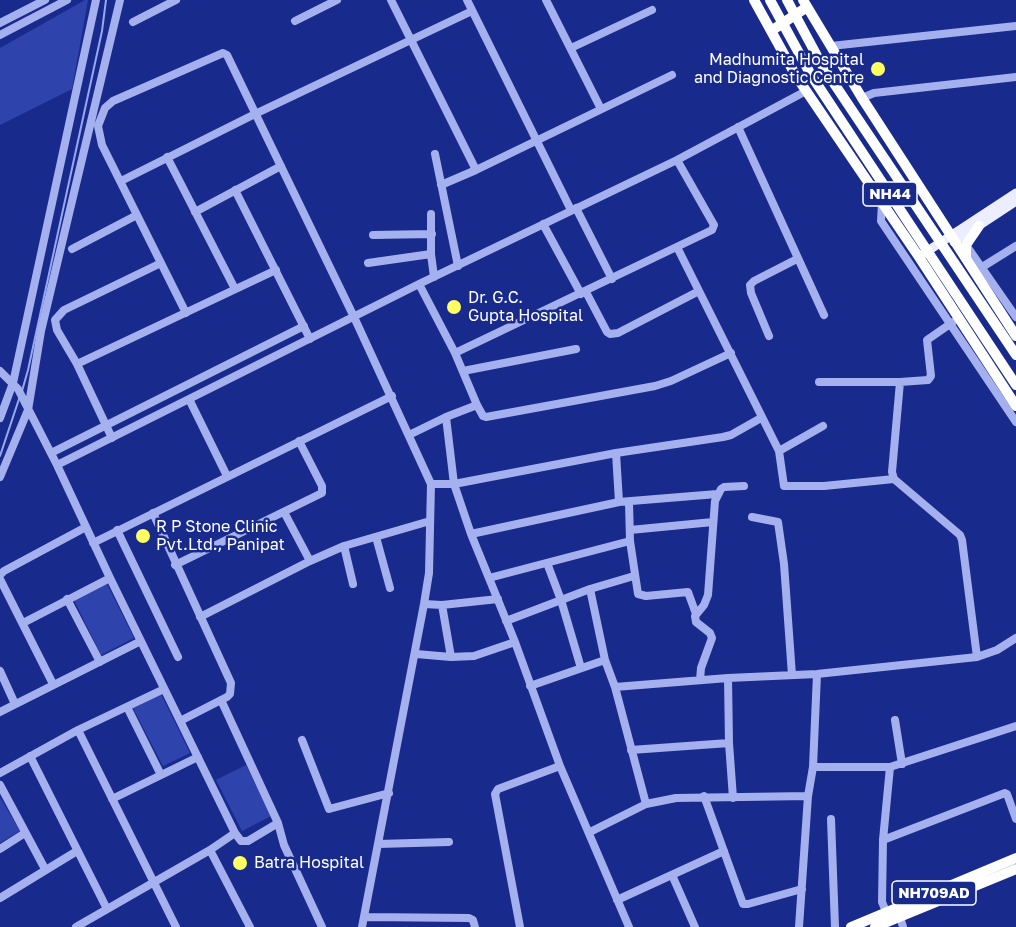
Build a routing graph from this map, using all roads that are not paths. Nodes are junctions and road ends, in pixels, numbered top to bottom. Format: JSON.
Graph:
{"nodes":[{"id":1,"x":45,"y":0,"type":"edge"},
{"id":2,"x":67,"y":0,"type":"edge"},
{"id":3,"x":96,"y":0,"type":"edge"},
{"id":4,"x":120,"y":0,"type":"edge"},
{"id":5,"x":176,"y":0,"type":"edge"},
{"id":6,"x":337,"y":0,"type":"edge"},
{"id":7,"x":391,"y":0,"type":"edge"},
{"id":8,"x":467,"y":0,"type":"edge"},
{"id":9,"x":546,"y":0,"type":"edge"},
{"id":10,"x":753,"y":0,"type":"edge"},
{"id":11,"x":770,"y":0,"type":"edge"},
{"id":12,"x":787,"y":0,"type":"edge"},
{"id":13,"x":805,"y":3,"type":"edge"},
{"id":14,"x":652,"y":10,"type":"dead end"},
{"id":15,"x":472,"y":11,"type":"junction"},
{"id":16,"x":295,"y":21,"type":"dead end"},
{"id":17,"x":133,"y":22,"type":"dead end"},
{"id":18,"x":0,"y":23,"type":"edge"},
{"id":19,"x":1016,"y":26,"type":"edge"},
{"id":20,"x":771,"y":31,"type":"junction"},
{"id":21,"x":0,"y":35,"type":"edge"},
{"id":22,"x":410,"y":40,"type":"junction"},
{"id":23,"x":831,"y":46,"type":"junction"},
{"id":24,"x":571,"y":48,"type":"junction"},
{"id":25,"x":672,"y":75,"type":"dead end"},
{"id":26,"x":1016,"y":77,"type":"edge"},
{"id":27,"x":806,"y":91,"type":"junction"},
{"id":28,"x":862,"y":98,"type":"junction"},
{"id":29,"x":601,"y":109,"type":"junction"},
{"id":30,"x":255,"y":114,"type":"junction"},
{"id":31,"x":738,"y":127,"type":"junction"},
{"id":32,"x":535,"y":140,"type":"junction"},
{"id":33,"x":435,"y":154,"type":"dead end"},
{"id":34,"x":167,"y":157,"type":"junction"},
{"id":35,"x":676,"y":160,"type":"junction"},
{"id":36,"x":281,"y":166,"type":"junction"},
{"id":37,"x":476,"y":170,"type":"junction"},
{"id":38,"x":121,"y":181,"type":"junction"},
{"id":39,"x":441,"y":185,"type":"junction"},
{"id":40,"x":235,"y":190,"type":"junction"},
{"id":41,"x":1016,"y":193,"type":"edge"},
{"id":42,"x":1016,"y":201,"type":"edge"},
{"id":43,"x":882,"y":203,"type":"junction"},
{"id":44,"x":573,"y":209,"type":"junction"},
{"id":45,"x":195,"y":212,"type":"junction"},
{"id":46,"x":137,"y":214,"type":"junction"},
{"id":47,"x":431,"y":214,"type":"dead end"},
{"id":48,"x":543,"y":224,"type":"junction"},
{"id":49,"x":979,"y":226,"type":"junction"},
{"id":50,"x":432,"y":234,"type":"junction"},
{"id":51,"x":373,"y":235,"type":"dead end"},
{"id":52,"x":952,"y":239,"type":"junction"},
{"id":53,"x":966,"y":244,"type":"junction"},
{"id":54,"x":678,"y":246,"type":"junction"},
{"id":55,"x":1016,"y":246,"type":"edge"},
{"id":56,"x":72,"y":249,"type":"dead end"},
{"id":57,"x":430,"y":254,"type":"junction"},
{"id":58,"x":919,"y":257,"type":"junction"},
{"id":59,"x":797,"y":259,"type":"junction"},
{"id":60,"x":966,"y":259,"type":"junction"},
{"id":61,"x":161,"y":263,"type":"junction"},
{"id":62,"x":368,"y":263,"type":"dead end"},
{"id":63,"x":458,"y":266,"type":"junction"},
{"id":64,"x":979,"y":269,"type":"junction"},
{"id":65,"x":276,"y":270,"type":"junction"},
{"id":66,"x":434,"y":277,"type":"junction"},
{"id":67,"x":612,"y":279,"type":"junction"},
{"id":68,"x":419,"y":284,"type":"junction"},
{"id":69,"x":235,"y":289,"type":"junction"},
{"id":70,"x":699,"y":291,"type":"junction"},
{"id":71,"x":583,"y":293,"type":"junction"},
{"id":72,"x":1011,"y":312,"type":"edge"},
{"id":73,"x":186,"y":313,"type":"junction"},
{"id":74,"x":824,"y":315,"type":"dead end"},
{"id":75,"x":354,"y":317,"type":"junction"},
{"id":76,"x":954,"y":320,"type":"junction"},
{"id":77,"x":304,"y":326,"type":"junction"},
{"id":78,"x":769,"y":336,"type":"dead end"},
{"id":79,"x":1016,"y":336,"type":"edge"},
{"id":80,"x":310,"y":339,"type":"junction"},
{"id":81,"x":576,"y":349,"type":"dead end"},
{"id":82,"x":455,"y":353,"type":"junction"},
{"id":83,"x":731,"y":353,"type":"junction"},
{"id":84,"x":1016,"y":355,"type":"edge"},
{"id":85,"x":77,"y":363,"type":"junction"},
{"id":86,"x":0,"y":371,"type":"edge"},
{"id":87,"x":463,"y":371,"type":"junction"},
{"id":88,"x":819,"y":382,"type":"dead end"},
{"id":89,"x":900,"y":382,"type":"junction"},
{"id":90,"x":1016,"y":385,"type":"edge"},
{"id":91,"x":15,"y":386,"type":"junction"},
{"id":92,"x":392,"y":396,"type":"junction"},
{"id":93,"x":189,"y":399,"type":"junction"},
{"id":94,"x":477,"y":405,"type":"junction"},
{"id":95,"x":1016,"y":406,"type":"edge"},
{"id":96,"x":27,"y":407,"type":"junction"},
{"id":97,"x":446,"y":417,"type":"junction"},
{"id":98,"x":0,"y":418,"type":"edge"},
{"id":99,"x":761,"y":418,"type":"junction"},
{"id":100,"x":1016,"y":422,"type":"edge"},
{"id":101,"x":106,"y":425,"type":"junction"},
{"id":102,"x":823,"y":426,"type":"dead end"},
{"id":103,"x":409,"y":435,"type":"junction"},
{"id":104,"x":112,"y":438,"type":"junction"},
{"id":105,"x":299,"y":441,"type":"junction"},
{"id":106,"x":779,"y":451,"type":"junction"},
{"id":107,"x":51,"y":453,"type":"junction"},
{"id":108,"x":616,"y":453,"type":"junction"},
{"id":109,"x":57,"y":465,"type":"junction"},
{"id":110,"x":228,"y":476,"type":"junction"},
{"id":111,"x":0,"y":477,"type":"edge"},
{"id":112,"x":894,"y":479,"type":"junction"},
{"id":113,"x":431,"y":484,"type":"junction"},
{"id":114,"x":454,"y":484,"type":"junction"},
{"id":115,"x":744,"y":486,"type":"dead end"},
{"id":116,"x":717,"y":494,"type":"junction"},
{"id":117,"x":620,"y":502,"type":"junction"},
{"id":118,"x":629,"y":502,"type":"junction"},
{"id":119,"x":284,"y":512,"type":"junction"},
{"id":120,"x":153,"y":513,"type":"junction"},
{"id":121,"x":752,"y":517,"type":"dead end"},
{"id":122,"x":430,"y":521,"type":"junction"},
{"id":123,"x":713,"y":522,"type":"junction"},
{"id":124,"x":86,"y":527,"type":"junction"},
{"id":125,"x":630,"y":530,"type":"junction"},
{"id":126,"x":117,"y":531,"type":"junction"},
{"id":127,"x":471,"y":534,"type":"junction"},
{"id":128,"x":376,"y":537,"type":"junction"},
{"id":129,"x":630,"y":541,"type":"junction"},
{"id":130,"x":93,"y":543,"type":"junction"},
{"id":131,"x":344,"y":546,"type":"junction"},
{"id":132,"x":310,"y":561,"type":"junction"},
{"id":133,"x":547,"y":563,"type":"junction"},
{"id":134,"x":175,"y":565,"type":"junction"},
{"id":135,"x":634,"y":576,"type":"junction"},
{"id":136,"x":0,"y":577,"type":"edge"},
{"id":137,"x":110,"y":578,"type":"junction"},
{"id":138,"x":489,"y":578,"type":"junction"},
{"id":139,"x":353,"y":584,"type":"dead end"},
{"id":140,"x":390,"y":588,"type":"dead end"},
{"id":141,"x":590,"y":589,"type":"junction"},
{"id":142,"x":67,"y":599,"type":"junction"},
{"id":143,"x":498,"y":599,"type":"junction"},
{"id":144,"x":561,"y":600,"type":"junction"},
{"id":145,"x":424,"y":604,"type":"junction"},
{"id":146,"x":442,"y":605,"type":"junction"},
{"id":147,"x":696,"y":614,"type":"junction"},
{"id":148,"x":200,"y":617,"type":"junction"},
{"id":149,"x":506,"y":621,"type":"junction"},
{"id":150,"x":23,"y":623,"type":"junction"},
{"id":151,"x":1016,"y":638,"type":"edge"},
{"id":152,"x":141,"y":641,"type":"junction"},
{"id":153,"x":514,"y":642,"type":"junction"},
{"id":154,"x":416,"y":654,"type":"junction"},
{"id":155,"x":178,"y":657,"type":"dead end"},
{"id":156,"x":451,"y":657,"type":"junction"},
{"id":157,"x":978,"y":657,"type":"junction"},
{"id":158,"x":605,"y":660,"type":"junction"},
{"id":159,"x":100,"y":662,"type":"junction"},
{"id":160,"x":581,"y":668,"type":"junction"},
{"id":161,"x":1,"y":674,"type":"edge"},
{"id":162,"x":817,"y":674,"type":"junction"},
{"id":163,"x":792,"y":675,"type":"junction"},
{"id":164,"x":728,"y":678,"type":"junction"},
{"id":165,"x":700,"y":680,"type":"junction"},
{"id":166,"x":53,"y":684,"type":"junction"},
{"id":167,"x":530,"y":686,"type":"junction"},
{"id":168,"x":615,"y":687,"type":"junction"},
{"id":169,"x":164,"y":689,"type":"junction"},
{"id":170,"x":221,"y":700,"type":"junction"},
{"id":171,"x":15,"y":704,"type":"junction"},
{"id":172,"x":127,"y":707,"type":"junction"},
{"id":173,"x":0,"y":712,"type":"edge"},
{"id":174,"x":895,"y":720,"type":"dead end"},
{"id":175,"x":180,"y":721,"type":"junction"},
{"id":176,"x":1016,"y":726,"type":"edge"},
{"id":177,"x":78,"y":730,"type":"junction"},
{"id":178,"x":302,"y":740,"type":"dead end"},
{"id":179,"x":729,"y":743,"type":"junction"},
{"id":180,"x":631,"y":750,"type":"junction"},
{"id":181,"x":30,"y":756,"type":"junction"},
{"id":182,"x":198,"y":757,"type":"junction"},
{"id":183,"x":902,"y":764,"type":"junction"},
{"id":184,"x":560,"y":766,"type":"junction"},
{"id":185,"x":813,"y":767,"type":"junction"},
{"id":186,"x":890,"y":767,"type":"junction"},
{"id":187,"x":0,"y":773,"type":"edge"},
{"id":188,"x":161,"y":775,"type":"junction"},
{"id":189,"x":0,"y":785,"type":"edge"},
{"id":190,"x":389,"y":793,"type":"junction"},
{"id":191,"x":705,"y":796,"type":"junction"},
{"id":192,"x":808,"y":796,"type":"junction"},
{"id":193,"x":733,"y":798,"type":"junction"},
{"id":194,"x":112,"y":800,"type":"junction"},
{"id":195,"x":646,"y":804,"type":"junction"},
{"id":196,"x":831,"y":819,"type":"dead end"},
{"id":197,"x":1016,"y":819,"type":"edge"},
{"id":198,"x":278,"y":823,"type":"junction"},
{"id":199,"x":590,"y":832,"type":"junction"},
{"id":200,"x":25,"y":833,"type":"junction"},
{"id":201,"x":235,"y":833,"type":"junction"},
{"id":202,"x":884,"y":840,"type":"junction"},
{"id":203,"x":449,"y":842,"type":"dead end"},
{"id":204,"x":378,"y":844,"type":"junction"},
{"id":205,"x":0,"y":849,"type":"edge"},
{"id":206,"x":210,"y":850,"type":"junction"},
{"id":207,"x":77,"y":851,"type":"junction"},
{"id":208,"x":724,"y":851,"type":"junction"},
{"id":209,"x":1016,"y":858,"type":"edge"},
{"id":210,"x":45,"y":869,"type":"junction"},
{"id":211,"x":1016,"y":869,"type":"edge"},
{"id":212,"x":672,"y":875,"type":"junction"},
{"id":213,"x":153,"y":882,"type":"junction"},
{"id":214,"x":802,"y":889,"type":"junction"},
{"id":215,"x":0,"y":898,"type":"edge"},
{"id":216,"x":617,"y":900,"type":"junction"},
{"id":217,"x":107,"y":909,"type":"junction"},
{"id":218,"x":365,"y":917,"type":"junction"},
{"id":219,"x":895,"y":919,"type":"edge"},
{"id":220,"x":76,"y":927,"type":"edge"},
{"id":221,"x":176,"y":927,"type":"edge"},
{"id":222,"x":250,"y":927,"type":"edge"},
{"id":223,"x":322,"y":927,"type":"edge"},
{"id":224,"x":362,"y":927,"type":"edge"},
{"id":225,"x":475,"y":927,"type":"edge"},
{"id":226,"x":520,"y":927,"type":"edge"},
{"id":227,"x":629,"y":927,"type":"edge"},
{"id":228,"x":695,"y":927,"type":"edge"},
{"id":229,"x":799,"y":927,"type":"edge"},
{"id":230,"x":835,"y":927,"type":"edge"},
{"id":231,"x":851,"y":927,"type":"edge"},
{"id":232,"x":875,"y":927,"type":"edge"}],
"edges":[{"from":1,"to":18,"type":"street"},
{"from":2,"to":21,"type":"street"},
{"from":3,"to":91,"type":"street"},
{"from":4,"to":96,"type":"street"},
{"from":5,"to":17,"type":"street"},
{"from":6,"to":16,"type":"street"},
{"from":7,"to":22,"type":"street"},
{"from":8,"to":15,"type":"street"},
{"from":9,"to":24,"type":"street"},
{"from":10,"to":20,"type":"highway"},
{"from":11,"to":90,"type":"highway","number":"NH44","bridge":true},
{"from":12,"to":84,"type":"highway","number":"NH44","bridge":true},
{"from":13,"to":20,"type":"highway"},
{"from":13,"to":23,"type":"highway"},
{"from":14,"to":24,"type":"street"},
{"from":15,"to":22,"type":"street"},
{"from":15,"to":32,"type":"street"},
{"from":19,"to":23,"type":"street"},
{"from":20,"to":27,"type":"highway"},
{"from":22,"to":30,"type":"street"},
{"from":22,"to":37,"type":"street"},
{"from":23,"to":28,"type":"highway"},
{"from":24,"to":29,"type":"street"},
{"from":25,"to":29,"type":"street"},
{"from":26,"to":28,"type":"street"},
{"from":27,"to":31,"type":"street"},
{"from":27,"to":43,"type":"highway"},
{"from":28,"to":52,"type":"highway"},
{"from":29,"to":32,"type":"street"},
{"from":30,"to":34,"type":"street"},
{"from":30,"to":36,"type":"street"},
{"from":30,"to":38,"type":"street"},
{"from":31,"to":35,"type":"street"},
{"from":31,"to":59,"type":"street"},
{"from":32,"to":37,"type":"street"},
{"from":32,"to":44,"type":"street"},
{"from":33,"to":39,"type":"street"},
{"from":34,"to":38,"type":"street"},
{"from":34,"to":45,"type":"street"},
{"from":35,"to":44,"type":"street"},
{"from":35,"to":54,"type":"street"},
{"from":36,"to":40,"type":"street"},
{"from":36,"to":75,"type":"street"},
{"from":37,"to":39,"type":"street"},
{"from":38,"to":46,"type":"street"},
{"from":39,"to":63,"type":"street"},
{"from":40,"to":45,"type":"street"},
{"from":40,"to":65,"type":"street"},
{"from":41,"to":52,"type":"main road"},
{"from":42,"to":49,"type":"main road"},
{"from":43,"to":58,"type":"highway"},
{"from":43,"to":76,"type":"street"},
{"from":44,"to":48,"type":"street"},
{"from":44,"to":67,"type":"street"},
{"from":45,"to":69,"type":"street"},
{"from":46,"to":56,"type":"street"},
{"from":46,"to":61,"type":"street"},
{"from":47,"to":50,"type":"street"},
{"from":48,"to":63,"type":"street"},
{"from":48,"to":71,"type":"street"},
{"from":49,"to":52,"type":"main road"},
{"from":49,"to":53,"type":"highway"},
{"from":50,"to":51,"type":"street"},
{"from":50,"to":57,"type":"street"},
{"from":52,"to":58,"type":"main road"},
{"from":52,"to":60,"type":"highway"},
{"from":53,"to":60,"type":"highway"},
{"from":53,"to":64,"type":"street"},
{"from":54,"to":67,"type":"street"},
{"from":54,"to":70,"type":"street"},
{"from":55,"to":64,"type":"street"},
{"from":57,"to":62,"type":"street"},
{"from":57,"to":66,"type":"street"},
{"from":58,"to":76,"type":"highway"},
{"from":59,"to":74,"type":"street"},
{"from":59,"to":78,"type":"street"},
{"from":60,"to":64,"type":"highway"},
{"from":61,"to":73,"type":"street"},
{"from":61,"to":85,"type":"street"},
{"from":63,"to":66,"type":"street"},
{"from":64,"to":72,"type":"highway"},
{"from":65,"to":69,"type":"street"},
{"from":65,"to":77,"type":"street"},
{"from":66,"to":68,"type":"street"},
{"from":67,"to":71,"type":"street"},
{"from":68,"to":75,"type":"street"},
{"from":68,"to":82,"type":"street"},
{"from":69,"to":73,"type":"street"},
{"from":70,"to":71,"type":"street"},
{"from":70,"to":83,"type":"street"},
{"from":71,"to":82,"type":"street"},
{"from":72,"to":79,"type":"highway"},
{"from":73,"to":85,"type":"street"},
{"from":75,"to":80,"type":"street"},
{"from":75,"to":92,"type":"street"},
{"from":76,"to":89,"type":"street"},
{"from":76,"to":95,"type":"highway"},
{"from":76,"to":100,"type":"street"},
{"from":77,"to":80,"type":"street"},
{"from":77,"to":101,"type":"street"},
{"from":80,"to":93,"type":"street"},
{"from":81,"to":87,"type":"street"},
{"from":82,"to":87,"type":"street"},
{"from":83,"to":94,"type":"street"},
{"from":83,"to":99,"type":"street"},
{"from":85,"to":101,"type":"street"},
{"from":86,"to":91,"type":"street"},
{"from":87,"to":94,"type":"street"},
{"from":88,"to":89,"type":"street"},
{"from":89,"to":112,"type":"street"},
{"from":91,"to":96,"type":"street"},
{"from":91,"to":98,"type":"street"},
{"from":92,"to":103,"type":"street"},
{"from":92,"to":105,"type":"street"},
{"from":93,"to":104,"type":"street"},
{"from":93,"to":110,"type":"street"},
{"from":94,"to":97,"type":"street"},
{"from":96,"to":107,"type":"street"},
{"from":96,"to":111,"type":"street"},
{"from":97,"to":103,"type":"street"},
{"from":97,"to":114,"type":"street"},
{"from":99,"to":106,"type":"street"},
{"from":99,"to":108,"type":"street"},
{"from":101,"to":104,"type":"street"},
{"from":101,"to":107,"type":"street"},
{"from":102,"to":106,"type":"street"},
{"from":103,"to":113,"type":"street"},
{"from":104,"to":109,"type":"street"},
{"from":105,"to":110,"type":"street"},
{"from":105,"to":119,"type":"street"},
{"from":106,"to":112,"type":"street"},
{"from":107,"to":109,"type":"street"},
{"from":108,"to":114,"type":"street"},
{"from":108,"to":117,"type":"street"},
{"from":109,"to":124,"type":"street"},
{"from":110,"to":120,"type":"street"},
{"from":112,"to":157,"type":"street"},
{"from":113,"to":114,"type":"street"},
{"from":113,"to":122,"type":"street"},
{"from":114,"to":127,"type":"street"},
{"from":115,"to":116,"type":"street"},
{"from":116,"to":118,"type":"street"},
{"from":116,"to":123,"type":"street"},
{"from":117,"to":118,"type":"street"},
{"from":117,"to":127,"type":"street"},
{"from":118,"to":125,"type":"street"},
{"from":119,"to":132,"type":"street"},
{"from":119,"to":134,"type":"street"},
{"from":120,"to":126,"type":"street"},
{"from":120,"to":134,"type":"street"},
{"from":121,"to":163,"type":"street"},
{"from":122,"to":128,"type":"street"},
{"from":122,"to":145,"type":"street"},
{"from":123,"to":125,"type":"street"},
{"from":123,"to":147,"type":"street"},
{"from":124,"to":130,"type":"street"},
{"from":124,"to":136,"type":"street"},
{"from":125,"to":129,"type":"street"},
{"from":126,"to":130,"type":"street"},
{"from":126,"to":155,"type":"street"},
{"from":127,"to":138,"type":"street"},
{"from":128,"to":131,"type":"street"},
{"from":128,"to":140,"type":"street"},
{"from":129,"to":133,"type":"street"},
{"from":129,"to":135,"type":"street"},
{"from":130,"to":137,"type":"street"},
{"from":131,"to":132,"type":"street"},
{"from":131,"to":139,"type":"street"},
{"from":132,"to":148,"type":"street"},
{"from":133,"to":138,"type":"street"},
{"from":133,"to":144,"type":"street"},
{"from":134,"to":148,"type":"street"},
{"from":135,"to":141,"type":"street"},
{"from":135,"to":147,"type":"street"},
{"from":136,"to":150,"type":"street"},
{"from":137,"to":142,"type":"street"},
{"from":137,"to":152,"type":"street"},
{"from":138,"to":143,"type":"street"},
{"from":141,"to":144,"type":"street"},
{"from":141,"to":158,"type":"street"},
{"from":142,"to":150,"type":"street"},
{"from":142,"to":159,"type":"street"},
{"from":143,"to":146,"type":"street"},
{"from":143,"to":149,"type":"street"},
{"from":144,"to":149,"type":"street"},
{"from":144,"to":160,"type":"street"},
{"from":145,"to":146,"type":"street"},
{"from":145,"to":154,"type":"street"},
{"from":146,"to":156,"type":"street"},
{"from":147,"to":165,"type":"street"},
{"from":148,"to":170,"type":"street"},
{"from":149,"to":153,"type":"street"},
{"from":150,"to":166,"type":"street"},
{"from":151,"to":157,"type":"street"},
{"from":152,"to":159,"type":"street"},
{"from":152,"to":169,"type":"street"},
{"from":153,"to":156,"type":"street"},
{"from":153,"to":167,"type":"street"},
{"from":154,"to":156,"type":"street"},
{"from":154,"to":190,"type":"street"},
{"from":157,"to":162,"type":"street"},
{"from":158,"to":160,"type":"street"},
{"from":158,"to":168,"type":"street"},
{"from":159,"to":166,"type":"street"},
{"from":160,"to":167,"type":"street"},
{"from":161,"to":171,"type":"street"},
{"from":162,"to":163,"type":"street"},
{"from":162,"to":185,"type":"street"},
{"from":163,"to":164,"type":"street"},
{"from":164,"to":165,"type":"street"},
{"from":164,"to":179,"type":"street"},
{"from":165,"to":168,"type":"street"},
{"from":166,"to":171,"type":"street"},
{"from":167,"to":184,"type":"street"},
{"from":168,"to":180,"type":"street"},
{"from":169,"to":172,"type":"street"},
{"from":169,"to":175,"type":"street"},
{"from":170,"to":175,"type":"street"},
{"from":170,"to":198,"type":"street"},
{"from":171,"to":173,"type":"street"},
{"from":172,"to":177,"type":"street"},
{"from":172,"to":188,"type":"street"},
{"from":174,"to":183,"type":"street"},
{"from":175,"to":182,"type":"street"},
{"from":176,"to":183,"type":"street"},
{"from":177,"to":181,"type":"street"},
{"from":177,"to":194,"type":"street"},
{"from":178,"to":190,"type":"street"},
{"from":179,"to":180,"type":"street"},
{"from":179,"to":193,"type":"street"},
{"from":180,"to":195,"type":"street"},
{"from":181,"to":187,"type":"street"},
{"from":181,"to":207,"type":"street"},
{"from":182,"to":188,"type":"street"},
{"from":182,"to":201,"type":"street"},
{"from":183,"to":186,"type":"street"},
{"from":184,"to":199,"type":"street"},
{"from":184,"to":226,"type":"street"},
{"from":185,"to":186,"type":"street"},
{"from":185,"to":192,"type":"street"},
{"from":186,"to":202,"type":"street"},
{"from":188,"to":194,"type":"street"},
{"from":189,"to":200,"type":"street"},
{"from":190,"to":204,"type":"street"},
{"from":191,"to":193,"type":"street"},
{"from":191,"to":195,"type":"street"},
{"from":191,"to":208,"type":"street"},
{"from":192,"to":193,"type":"street"},
{"from":192,"to":214,"type":"street"},
{"from":194,"to":213,"type":"street"},
{"from":195,"to":199,"type":"street"},
{"from":196,"to":230,"type":"street"},
{"from":197,"to":202,"type":"street"},
{"from":198,"to":201,"type":"street"},
{"from":198,"to":223,"type":"street"},
{"from":199,"to":216,"type":"street"},
{"from":200,"to":205,"type":"street"},
{"from":200,"to":210,"type":"street"},
{"from":201,"to":206,"type":"street"},
{"from":202,"to":219,"type":"street"},
{"from":203,"to":204,"type":"street"},
{"from":204,"to":218,"type":"street"},
{"from":206,"to":213,"type":"street"},
{"from":206,"to":222,"type":"street"},
{"from":207,"to":210,"type":"street"},
{"from":207,"to":217,"type":"street"},
{"from":208,"to":212,"type":"street"},
{"from":208,"to":214,"type":"street"},
{"from":209,"to":219,"type":"highway","number":"NH709AD"},
{"from":210,"to":215,"type":"street"},
{"from":211,"to":219,"type":"highway","number":"NH709AD"},
{"from":212,"to":216,"type":"street"},
{"from":212,"to":228,"type":"street"},
{"from":213,"to":217,"type":"street"},
{"from":213,"to":221,"type":"street"},
{"from":214,"to":229,"type":"street"},
{"from":216,"to":227,"type":"street"},
{"from":217,"to":220,"type":"street"},
{"from":218,"to":224,"type":"street"},
{"from":218,"to":225,"type":"street"},
{"from":219,"to":231,"type":"highway","number":"NH709AD"},
{"from":219,"to":232,"type":"highway","number":"NH709AD"}]}
